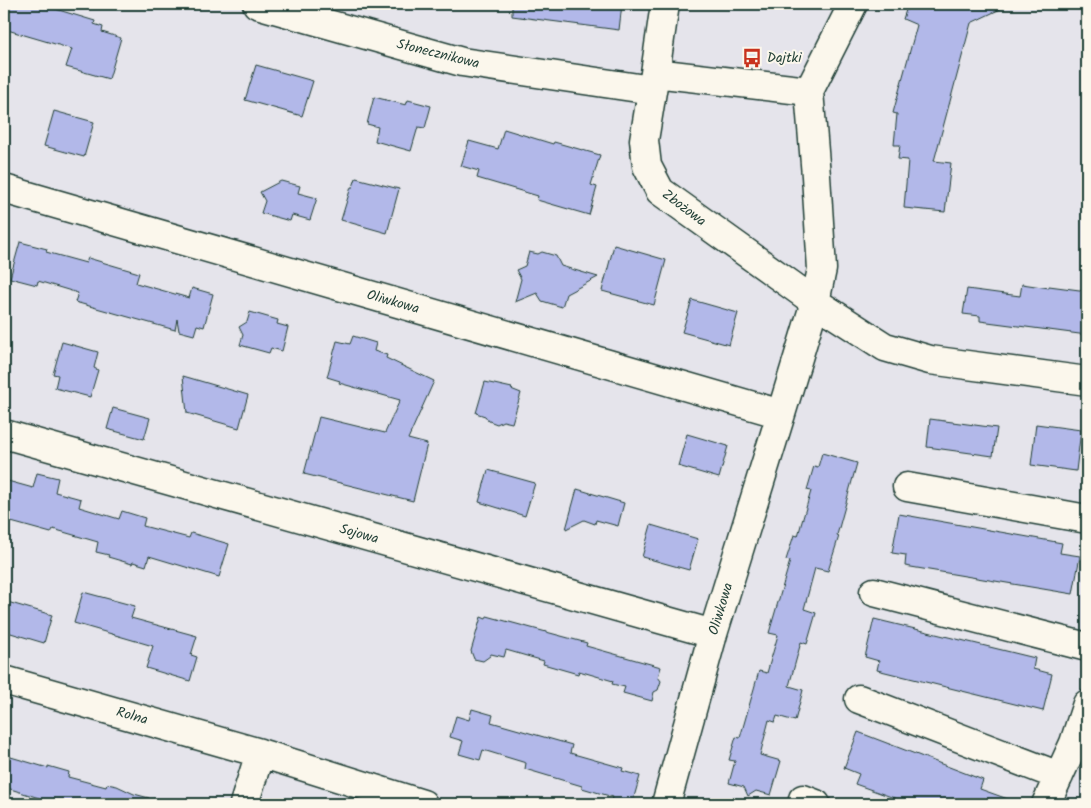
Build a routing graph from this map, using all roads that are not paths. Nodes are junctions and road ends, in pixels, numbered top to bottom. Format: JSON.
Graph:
{"nodes":[{"id":1,"x":257,"y":4,"type":"edge"},
{"id":2,"x":665,"y":4,"type":"edge"},
{"id":3,"x":853,"y":4,"type":"edge"},
{"id":4,"x":654,"y":81,"type":"junction"},
{"id":5,"x":809,"y":91,"type":"junction"},
{"id":6,"x":4,"y":190,"type":"edge"},
{"id":7,"x":815,"y":302,"type":"junction"},
{"id":8,"x":1087,"y":381,"type":"edge"},
{"id":9,"x":781,"y":414,"type":"junction"},
{"id":10,"x":4,"y":434,"type":"edge"},
{"id":11,"x":907,"y":487,"type":"dead end"},
{"id":12,"x":1087,"y":518,"type":"edge"},
{"id":13,"x":874,"y":592,"type":"dead end"},
{"id":14,"x":713,"y":634,"type":"junction"},
{"id":15,"x":1087,"y":647,"type":"edge"},
{"id":16,"x":4,"y":680,"type":"edge"},
{"id":17,"x":858,"y":699,"type":"dead end"},
{"id":18,"x":1087,"y":704,"type":"edge"},
{"id":19,"x":260,"y":753,"type":"junction"},
{"id":20,"x":1059,"y":776,"type":"junction"},
{"id":21,"x":244,"y":804,"type":"edge"},
{"id":22,"x":423,"y":804,"type":"edge"},
{"id":23,"x":666,"y":804,"type":"edge"},
{"id":24,"x":1046,"y":804,"type":"edge"}],
"edges":[{"from":1,"to":4,"type":"street","name":"Słonecznikowa"},
{"from":2,"to":4,"type":"street","name":"Zbożowa"},
{"from":3,"to":5,"type":"street"},
{"from":4,"to":5,"type":"street","name":"Słonecznikowa"},
{"from":4,"to":7,"type":"street","name":"Zbożowa"},
{"from":5,"to":7,"type":"street"},
{"from":6,"to":9,"type":"street","name":"Oliwkowa"},
{"from":7,"to":8,"type":"street","name":"Zbożowa"},
{"from":7,"to":9,"type":"street","name":"Oliwkowa"},
{"from":9,"to":14,"type":"street","name":"Oliwkowa"},
{"from":10,"to":14,"type":"street","name":"Sojowa"},
{"from":11,"to":12,"type":"street"},
{"from":13,"to":15,"type":"street"},
{"from":14,"to":23,"type":"street","name":"Oliwkowa"},
{"from":16,"to":19,"type":"street","name":"Rolna"},
{"from":17,"to":20,"type":"street"},
{"from":18,"to":20,"type":"street"},
{"from":19,"to":21,"type":"street"},
{"from":19,"to":22,"type":"street","name":"Rolna"},
{"from":20,"to":24,"type":"street"}]}
